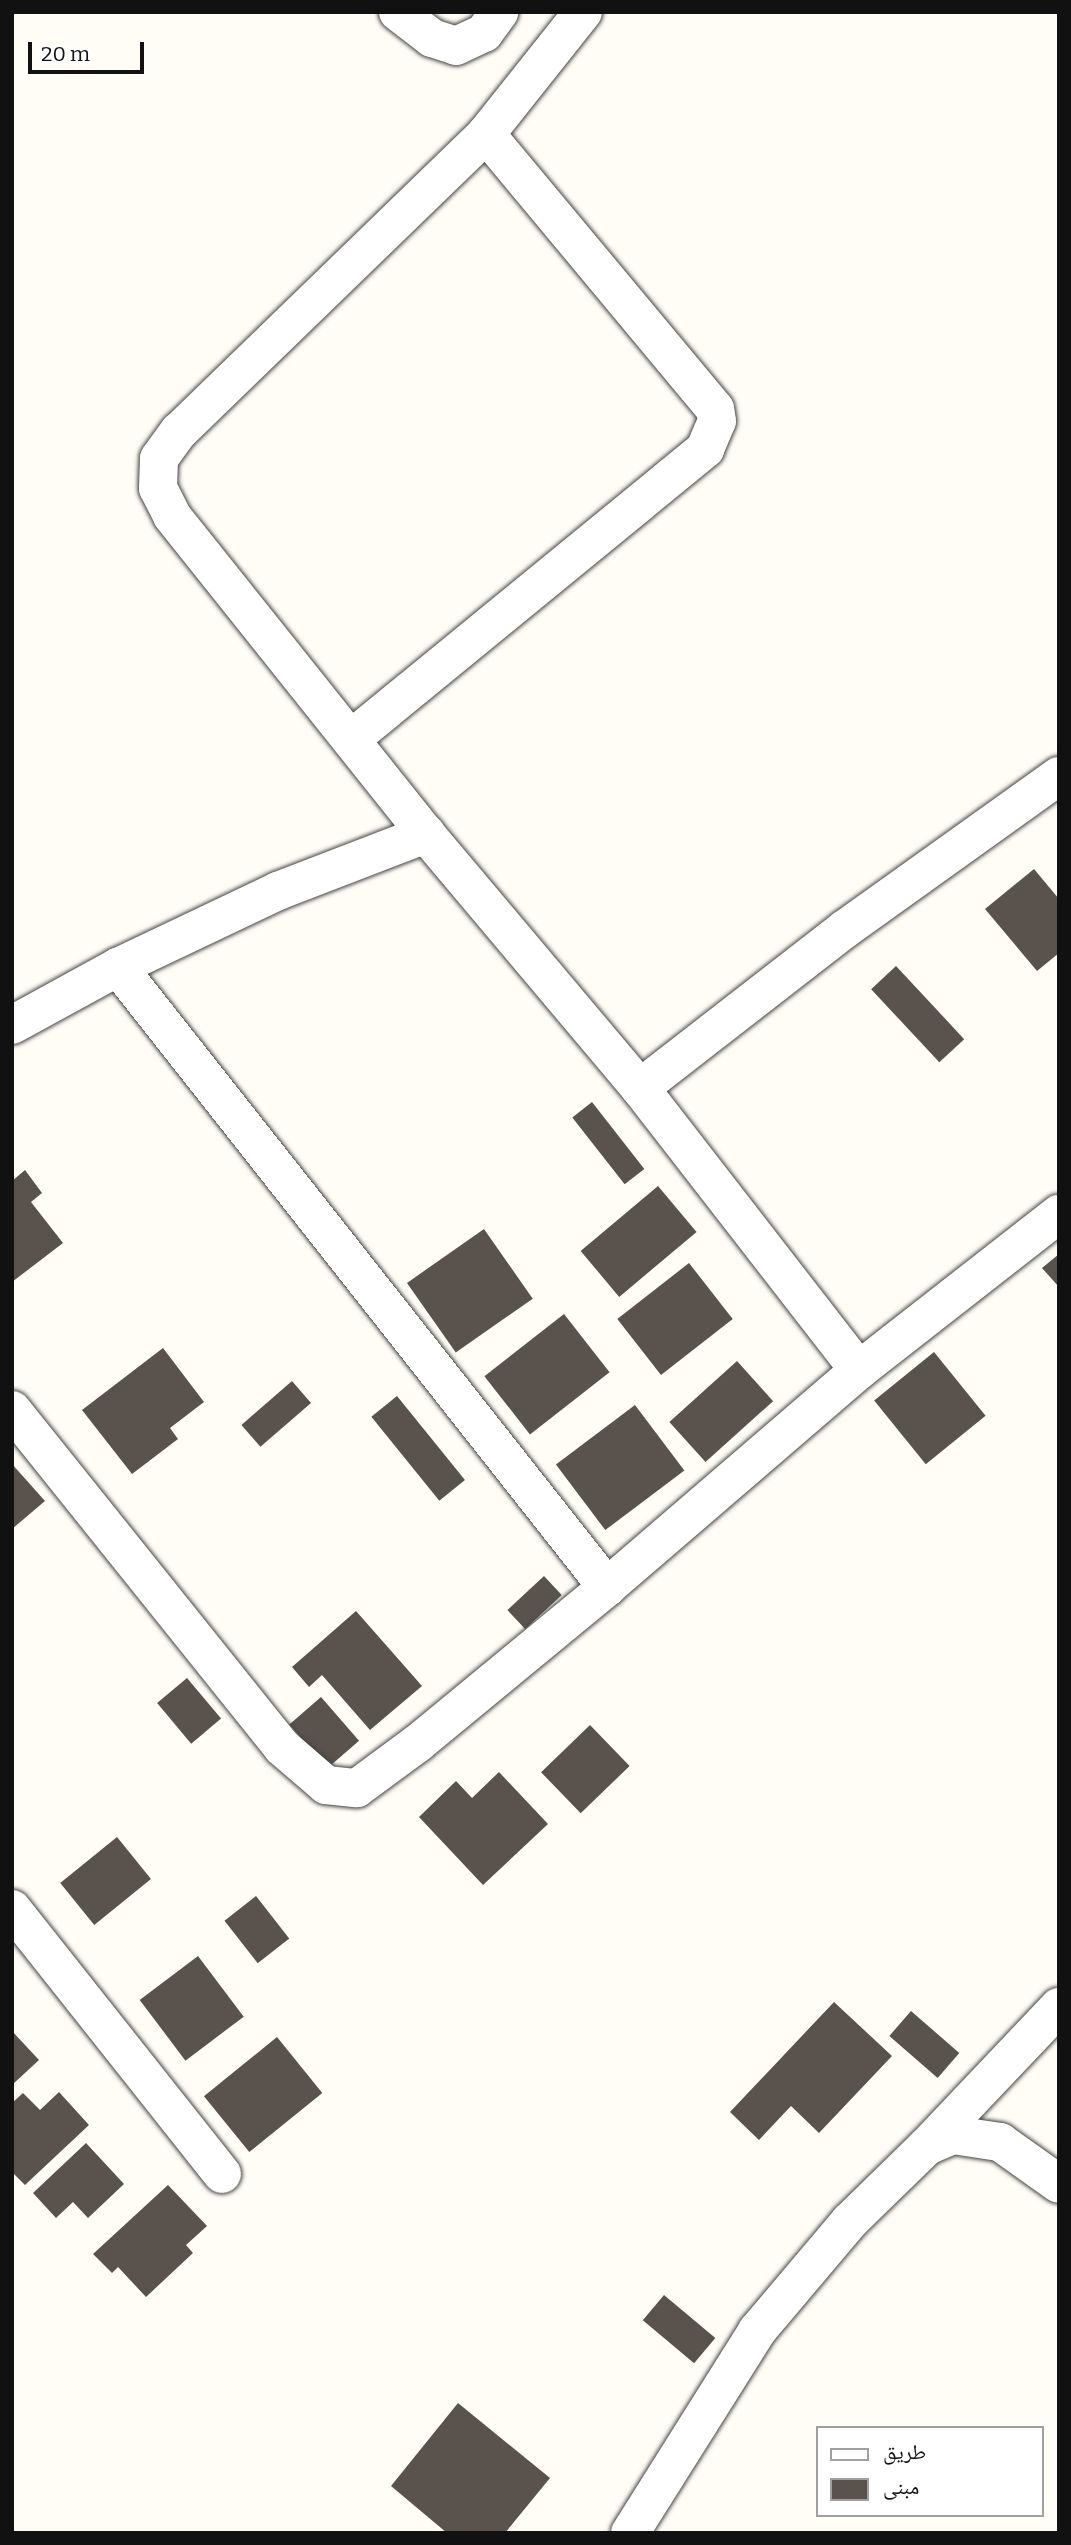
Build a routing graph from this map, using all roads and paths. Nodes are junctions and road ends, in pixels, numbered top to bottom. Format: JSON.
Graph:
{"nodes":[{"id":1,"x":398,"y":12,"type":"edge"},
{"id":2,"x":499,"y":12,"type":"edge"},
{"id":3,"x":583,"y":12,"type":"edge"},
{"id":4,"x":486,"y":134,"type":"junction"},
{"id":5,"x":351,"y":738,"type":"junction"},
{"id":6,"x":1059,"y":776,"type":"edge"},
{"id":7,"x":426,"y":834,"type":"junction"},
{"id":8,"x":118,"y":967,"type":"junction"},
{"id":9,"x":12,"y":1025,"type":"edge"},
{"id":10,"x":640,"y":1088,"type":"junction"},
{"id":11,"x":1059,"y":1214,"type":"edge"},
{"id":12,"x":859,"y":1370,"type":"junction"},
{"id":13,"x":12,"y":1410,"type":"edge"},
{"id":14,"x":607,"y":1587,"type":"junction"},
{"id":15,"x":12,"y":1909,"type":"edge"},
{"id":16,"x":1059,"y":2007,"type":"edge"},
{"id":17,"x":927,"y":2146,"type":"junction"},
{"id":18,"x":222,"y":2174,"type":"dead end"},
{"id":19,"x":1059,"y":2184,"type":"edge"},
{"id":20,"x":630,"y":2533,"type":"edge"}],
"edges":[{"from":1,"to":2,"type":"street"},
{"from":3,"to":4,"type":"street"},
{"from":4,"to":5,"type":"street"},
{"from":4,"to":5,"type":"street"},
{"from":5,"to":7,"type":"street"},
{"from":6,"to":10,"type":"street"},
{"from":7,"to":8,"type":"street"},
{"from":7,"to":10,"type":"street"},
{"from":8,"to":9,"type":"street"},
{"from":8,"to":14,"type":"street"},
{"from":10,"to":12,"type":"street"},
{"from":11,"to":12,"type":"street"},
{"from":12,"to":14,"type":"street"},
{"from":13,"to":14,"type":"street"},
{"from":15,"to":18,"type":"street"},
{"from":16,"to":17,"type":"street"},
{"from":17,"to":19,"type":"street"},
{"from":17,"to":20,"type":"street"}]}
